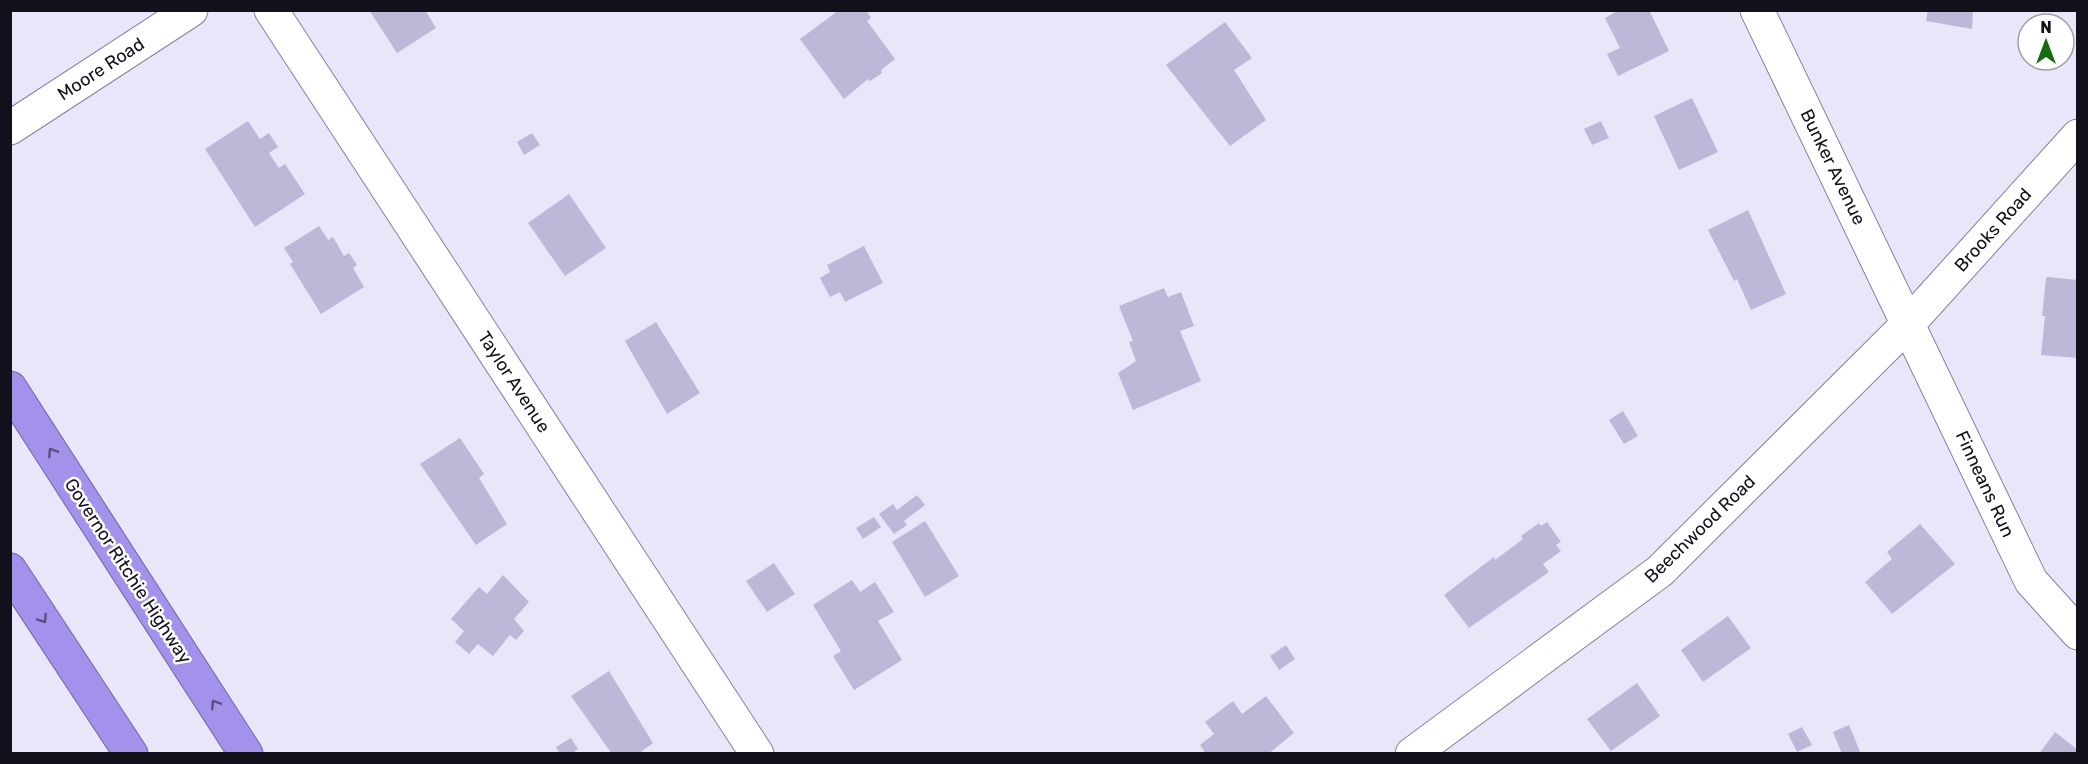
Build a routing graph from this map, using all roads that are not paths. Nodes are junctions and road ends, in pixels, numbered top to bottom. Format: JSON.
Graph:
{"nodes":[{"id":1,"x":191,"y":10,"type":"edge"},
{"id":2,"x":271,"y":10,"type":"edge"},
{"id":3,"x":1757,"y":10,"type":"edge"},
{"id":4,"x":10,"y":128,"type":"edge"},
{"id":5,"x":2078,"y":136,"type":"edge"},
{"id":6,"x":1909,"y":323,"type":"junction"},
{"id":7,"x":10,"y":388,"type":"edge"},
{"id":8,"x":10,"y":570,"type":"edge"},
{"id":9,"x":2078,"y":633,"type":"edge"},
{"id":10,"x":131,"y":753,"type":"edge"},
{"id":11,"x":246,"y":753,"type":"edge"},
{"id":12,"x":757,"y":753,"type":"edge"},
{"id":13,"x":1412,"y":753,"type":"edge"}],
"edges":[{"from":1,"to":4,"type":"street","name":"Moore Road"},
{"from":2,"to":12,"type":"street","name":"Taylor Avenue"},
{"from":3,"to":6,"type":"street","name":"Bunker Avenue"},
{"from":5,"to":6,"type":"street","name":"Brooks Road"},
{"from":6,"to":9,"type":"street","name":"Finneans Run"},
{"from":6,"to":13,"type":"street","name":"Beechwood Road"},
{"from":11,"to":7,"type":"highway","name":"Governor Ritchie Highway","one_way":true},
{"from":8,"to":10,"type":"highway","one_way":true}]}
